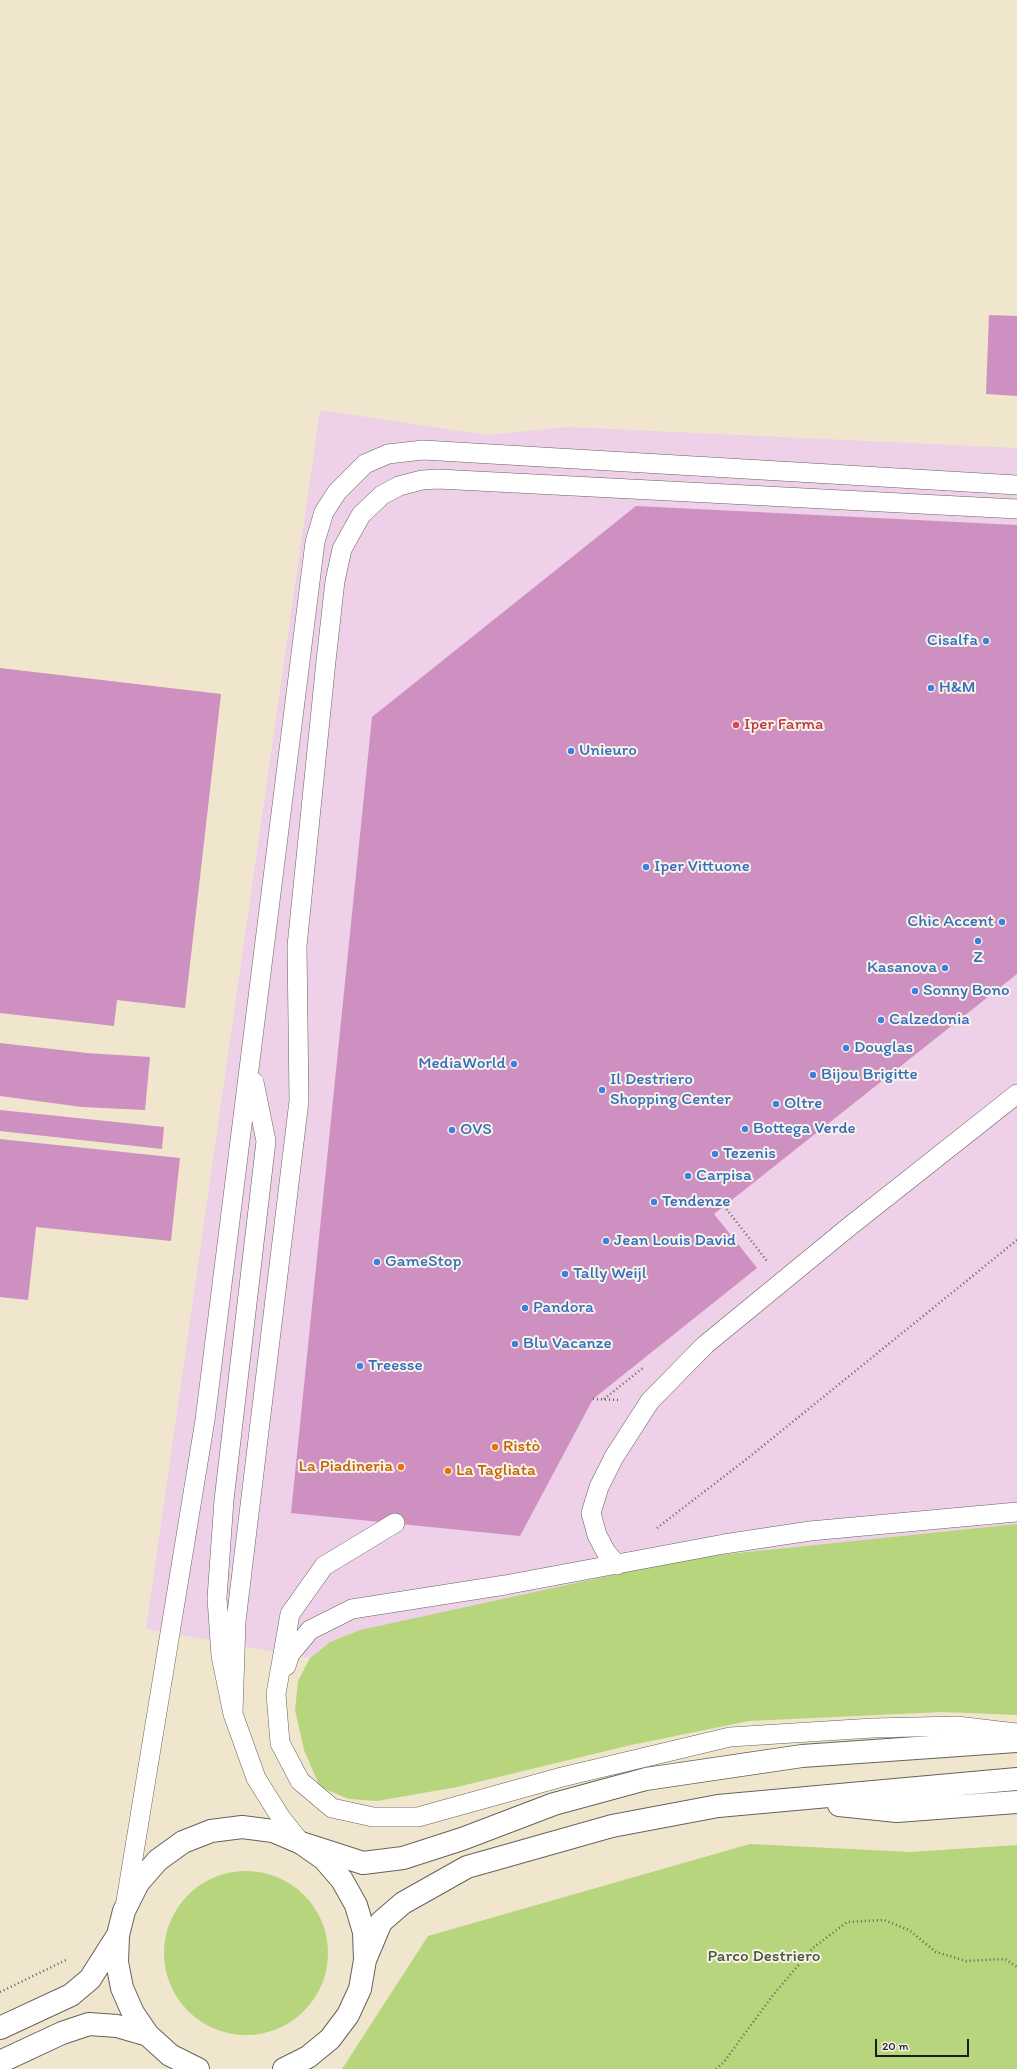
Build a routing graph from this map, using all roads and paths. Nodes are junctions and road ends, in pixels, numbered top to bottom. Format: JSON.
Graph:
{"nodes":[{"id":1,"x":1017,"y":484,"type":"edge"},
{"id":2,"x":1017,"y":509,"type":"edge"},
{"id":3,"x":251,"y":1064,"type":"junction"},
{"id":4,"x":1017,"y":1094,"type":"edge"},
{"id":5,"x":724,"y":1206,"type":"dead end"},
{"id":6,"x":1017,"y":1240,"type":"edge"},
{"id":7,"x":770,"y":1265,"type":"dead end"},
{"id":8,"x":1017,"y":1512,"type":"edge"},
{"id":9,"x":395,"y":1523,"type":"dead end"},
{"id":10,"x":653,"y":1531,"type":"dead end"},
{"id":11,"x":617,"y":1565,"type":"junction"},
{"id":12,"x":276,"y":1694,"type":"junction"},
{"id":13,"x":233,"y":1714,"type":"junction"},
{"id":14,"x":1017,"y":1733,"type":"edge"},
{"id":15,"x":1017,"y":1741,"type":"edge"},
{"id":16,"x":1017,"y":1779,"type":"edge"},
{"id":17,"x":784,"y":1800,"type":"junction"},
{"id":18,"x":1017,"y":1802,"type":"edge"},
{"id":19,"x":301,"y":1843,"type":"junction"},
{"id":20,"x":124,"y":1911,"type":"junction"},
{"id":21,"x":118,"y":1935,"type":"junction"},
{"id":22,"x":71,"y":1958,"type":"dead end"},
{"id":23,"x":365,"y":1960,"type":"junction"},
{"id":24,"x":1017,"y":1967,"type":"edge"},
{"id":25,"x":0,"y":1992,"type":"edge"},
{"id":26,"x":0,"y":2028,"type":"edge"},
{"id":27,"x":148,"y":2035,"type":"junction"},
{"id":28,"x":0,"y":2062,"type":"edge"},
{"id":29,"x":198,"y":2069,"type":"edge"},
{"id":30,"x":284,"y":2069,"type":"edge"},
{"id":31,"x":716,"y":2069,"type":"edge"}],
"edges":[{"from":1,"to":3,"type":"lane"},
{"from":2,"to":13,"type":"lane"},
{"from":3,"to":13,"type":"lane"},
{"from":3,"to":20,"type":"lane"},
{"from":4,"to":11,"type":"lane"},
{"from":5,"to":7,"type":"path"},
{"from":6,"to":10,"type":"path"},
{"from":8,"to":11,"type":"lane"},
{"from":9,"to":12,"type":"lane"},
{"from":11,"to":12,"type":"lane"},
{"from":12,"to":14,"type":"lane"},
{"from":13,"to":19,"type":"lane"},
{"from":15,"to":19,"type":"main road"},
{"from":16,"to":17,"type":"main road"},
{"from":17,"to":18,"type":"main road"},
{"from":17,"to":23,"type":"main road"},
{"from":19,"to":20,"type":"main road"},
{"from":19,"to":23,"type":"main road"},
{"from":20,"to":21,"type":"main road"},
{"from":21,"to":26,"type":"main road"},
{"from":21,"to":27,"type":"main road"},
{"from":22,"to":25,"type":"path"},
{"from":23,"to":30,"type":"main road"},
{"from":24,"to":31,"type":"path"},
{"from":27,"to":28,"type":"main road"},
{"from":27,"to":29,"type":"main road"}]}
